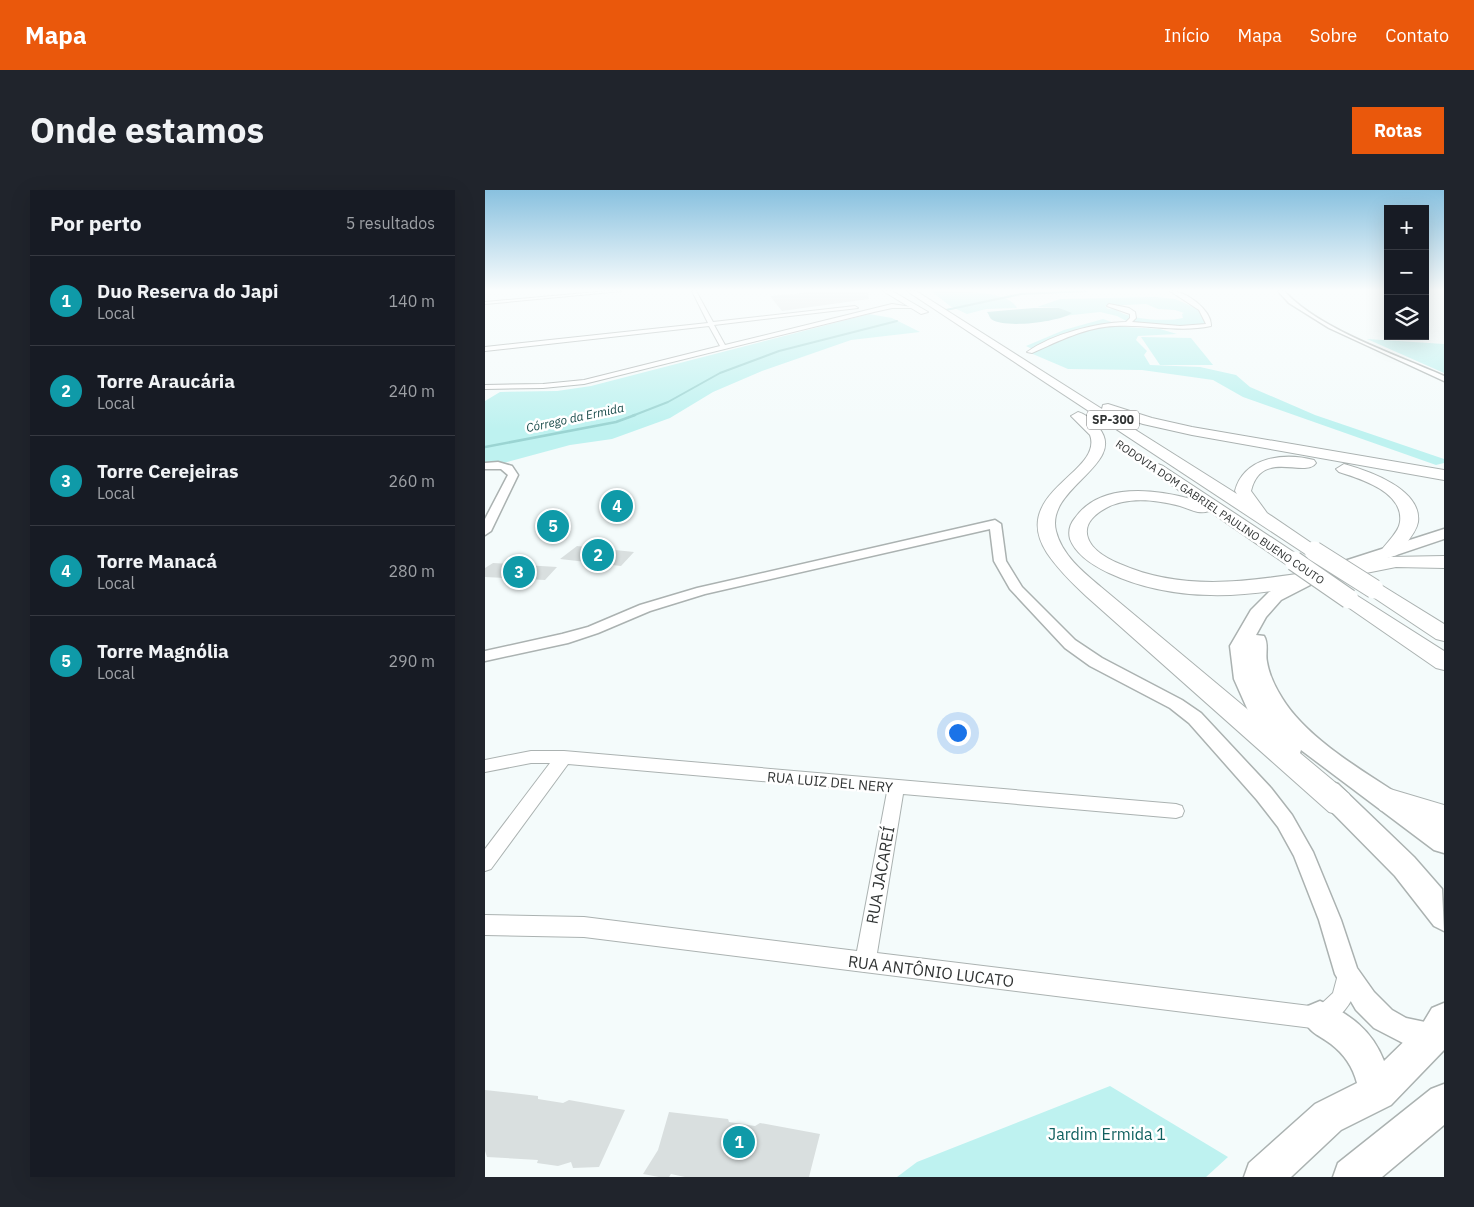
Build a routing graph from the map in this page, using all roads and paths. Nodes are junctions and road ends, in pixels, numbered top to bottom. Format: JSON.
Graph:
{"nodes":[{"id":1,"x":592,"y":337,"type":"edge"},
{"id":2,"x":717,"y":337,"type":"edge"},
{"id":3,"x":764,"y":337,"type":"edge"},
{"id":4,"x":967,"y":337,"type":"edge"},
{"id":5,"x":982,"y":337,"type":"edge"},
{"id":6,"x":1063,"y":337,"type":"edge"},
{"id":7,"x":1354,"y":337,"type":"edge"},
{"id":8,"x":723,"y":347,"type":"junction"},
{"id":9,"x":485,"y":349,"type":"edge"},
{"id":10,"x":1026,"y":357,"type":"junction"},
{"id":11,"x":1444,"y":379,"type":"edge"},
{"id":12,"x":485,"y":387,"type":"edge"},
{"id":13,"x":1071,"y":392,"type":"junction"},
{"id":14,"x":1066,"y":407,"type":"junction"},
{"id":15,"x":1109,"y":436,"type":"dead end"},
{"id":16,"x":1147,"y":462,"type":"dead end"},
{"id":17,"x":485,"y":466,"type":"edge"},
{"id":18,"x":1444,"y":475,"type":"edge"},
{"id":19,"x":1261,"y":517,"type":"junction"},
{"id":20,"x":1241,"y":526,"type":"junction"},
{"id":21,"x":485,"y":531,"type":"edge"},
{"id":22,"x":1444,"y":534,"type":"edge"},
{"id":23,"x":1444,"y":541,"type":"edge"},
{"id":24,"x":1390,"y":551,"type":"junction"},
{"id":25,"x":1444,"y":562,"type":"edge"},
{"id":26,"x":1366,"y":567,"type":"junction"},
{"id":27,"x":1310,"y":578,"type":"junction"},
{"id":28,"x":1444,"y":634,"type":"edge"},
{"id":29,"x":485,"y":656,"type":"edge"},
{"id":30,"x":1444,"y":664,"type":"edge"},
{"id":31,"x":564,"y":757,"type":"junction"},
{"id":32,"x":485,"y":766,"type":"edge"},
{"id":33,"x":896,"y":787,"type":"junction"},
{"id":34,"x":1390,"y":801,"type":"junction"},
{"id":35,"x":1339,"y":803,"type":"junction"},
{"id":36,"x":1176,"y":811,"type":"dead end"},
{"id":37,"x":1444,"y":818,"type":"edge"},
{"id":38,"x":1444,"y":841,"type":"edge"},
{"id":39,"x":485,"y":864,"type":"edge"},
{"id":40,"x":1444,"y":916,"type":"edge"},
{"id":41,"x":485,"y":925,"type":"edge"},
{"id":42,"x":865,"y":963,"type":"junction"},
{"id":43,"x":1347,"y":974,"type":"junction"},
{"id":44,"x":1320,"y":1018,"type":"junction"},
{"id":45,"x":1439,"y":1028,"type":"edge"},
{"id":46,"x":1378,"y":1092,"type":"junction"},
{"id":47,"x":1444,"y":1102,"type":"edge"},
{"id":48,"x":1263,"y":1177,"type":"edge"},
{"id":49,"x":1352,"y":1177,"type":"edge"}],
"edges":[{"from":1,"to":9,"type":"street"},
{"from":2,"to":8,"type":"street"},
{"from":3,"to":8,"type":"street"},
{"from":4,"to":14,"type":"highway","name":"RODOVIA DOM GABRIEL PAULINO BUENO COUTO","number":"SP-300"},
{"from":5,"to":10,"type":"highway","name":"RODOVIA DOM GABRIEL PAULINO BUENO COUTO","number":"SP-300"},
{"from":6,"to":10,"type":"street"},
{"from":7,"to":11,"type":"street"},
{"from":8,"to":12,"type":"street"},
{"from":10,"to":13,"type":"highway","name":"RODOVIA DOM GABRIEL PAULINO BUENO COUTO","number":"SP-300"},
{"from":13,"to":18,"type":"highway"},
{"from":13,"to":19,"type":"highway","name":"RODOVIA DOM GABRIEL PAULINO BUENO COUTO","number":"SP-300"},
{"from":14,"to":15,"type":"highway","name":"RODOVIA DOM GABRIEL PAULINO BUENO COUTO","number":"SP-300"},
{"from":14,"to":35,"type":"highway"},
{"from":16,"to":20,"type":"highway","name":"RODOVIA DOM GABRIEL PAULINO BUENO COUTO"},
{"from":17,"to":21,"type":"street"},
{"from":19,"to":24,"type":"highway"},
{"from":19,"to":28,"type":"highway","name":"RODOVIA DOM GABRIEL PAULINO BUENO COUTO","number":"SP-300","bridge":true},
{"from":20,"to":27,"type":"highway"},
{"from":20,"to":30,"type":"highway","name":"RODOVIA DOM GABRIEL PAULINO BUENO COUTO","bridge":true},
{"from":22,"to":24,"type":"main road"},
{"from":23,"to":26,"type":"main road"},
{"from":24,"to":27,"type":"main road"},
{"from":25,"to":26,"type":"highway"},
{"from":26,"to":34,"type":"main road"},
{"from":27,"to":35,"type":"main road"},
{"from":29,"to":43,"type":"street"},
{"from":31,"to":32,"type":"street","name":"RUA LUIZ DEL NERY"},
{"from":31,"to":33,"type":"street","name":"RUA LUIZ DEL NERY"},
{"from":31,"to":39,"type":"street"},
{"from":33,"to":36,"type":"street","name":"RUA LUIZ DEL NERY"},
{"from":33,"to":42,"type":"street","name":"RUA JACAREÍ"},
{"from":34,"to":37,"type":"highway"},
{"from":34,"to":38,"type":"main road"},
{"from":35,"to":40,"type":"main road"},
{"from":41,"to":42,"type":"street","name":"RUA ANTÔNIO LUCATO"},
{"from":42,"to":44,"type":"street","name":"RUA ANTÔNIO LUCATO"},
{"from":43,"to":44,"type":"street"},
{"from":43,"to":45,"type":"street"},
{"from":44,"to":46,"type":"main road"},
{"from":45,"to":46,"type":"main road"},
{"from":46,"to":48,"type":"main road"},
{"from":47,"to":49,"type":"main road"}]}
